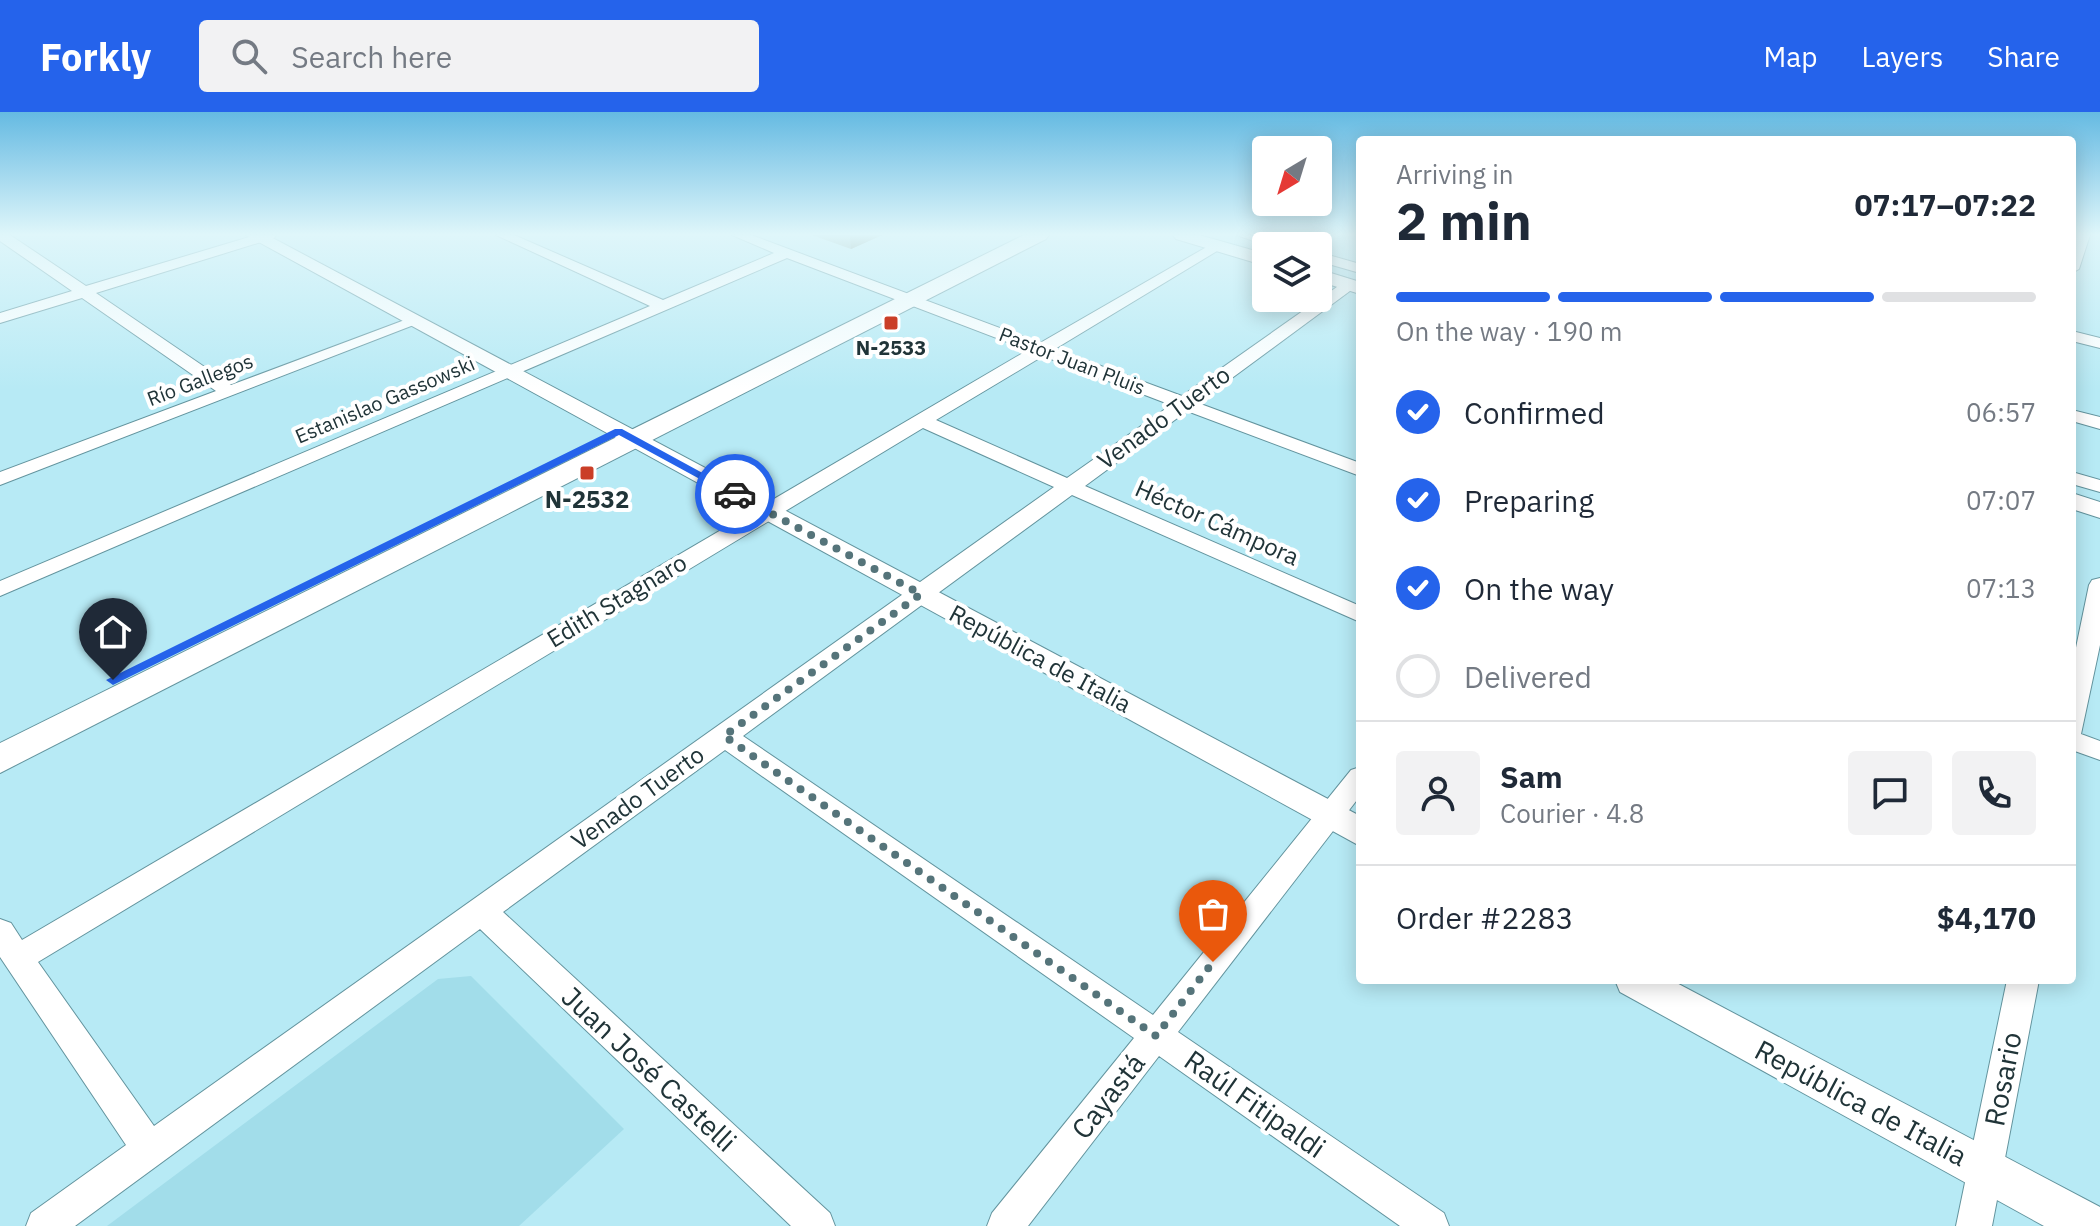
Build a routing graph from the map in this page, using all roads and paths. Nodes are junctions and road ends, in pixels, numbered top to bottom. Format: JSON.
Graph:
{"nodes":[{"id":1,"x":77,"y":287,"type":"edge"},
{"id":2,"x":100,"y":287,"type":"edge"},
{"id":3,"x":355,"y":287,"type":"edge"},
{"id":4,"x":620,"y":287,"type":"edge"},
{"id":5,"x":707,"y":287,"type":"edge"},
{"id":6,"x":877,"y":287,"type":"edge"},
{"id":7,"x":921,"y":287,"type":"edge"},
{"id":8,"x":925,"y":287,"type":"edge"},
{"id":9,"x":1146,"y":287,"type":"edge"},
{"id":10,"x":1346,"y":287,"type":"edge"},
{"id":11,"x":84,"y":292,"type":"junction"},
{"id":12,"x":903,"y":297,"type":"junction"},
{"id":13,"x":663,"y":306,"type":"junction"},
{"id":14,"x":0,"y":318,"type":"edge"},
{"id":15,"x":416,"y":321,"type":"junction"},
{"id":16,"x":2076,"y":337,"type":"edge"},
{"id":17,"x":2100,"y":343,"type":"edge"},
{"id":18,"x":1041,"y":349,"type":"junction"},
{"id":19,"x":509,"y":372,"type":"junction"},
{"id":20,"x":230,"y":392,"type":"junction"},
{"id":21,"x":1184,"y":404,"type":"junction"},
{"id":22,"x":2076,"y":416,"type":"edge"},
{"id":23,"x":920,"y":420,"type":"junction"},
{"id":24,"x":2100,"y":423,"type":"edge"},
{"id":25,"x":626,"y":435,"type":"junction"},
{"id":26,"x":1356,"y":468,"type":"edge"},
{"id":27,"x":5,"y":471,"type":"edge"},
{"id":28,"x":2076,"y":479,"type":"edge"},
{"id":29,"x":1070,"y":486,"type":"junction"},
{"id":30,"x":2100,"y":486,"type":"edge"},
{"id":31,"x":2076,"y":502,"type":"edge"},
{"id":32,"x":2100,"y":510,"type":"edge"},
{"id":33,"x":767,"y":512,"type":"junction"},
{"id":34,"x":2100,"y":585,"type":"edge"},
{"id":35,"x":0,"y":589,"type":"edge"},
{"id":36,"x":921,"y":594,"type":"junction"},
{"id":37,"x":1356,"y":613,"type":"edge"},
{"id":38,"x":2076,"y":708,"type":"edge"},
{"id":39,"x":0,"y":735,"type":"edge"},
{"id":40,"x":724,"y":736,"type":"junction"},
{"id":41,"x":2076,"y":742,"type":"edge"},
{"id":42,"x":2100,"y":751,"type":"edge"},
{"id":43,"x":0,"y":759,"type":"edge"},
{"id":44,"x":1356,"y":782,"type":"edge"},
{"id":45,"x":1329,"y":815,"type":"junction"},
{"id":46,"x":1356,"y":830,"type":"edge"},
{"id":47,"x":481,"y":911,"type":"junction"},
{"id":48,"x":9,"y":945,"type":"edge"},
{"id":49,"x":1641,"y":984,"type":"edge"},
{"id":50,"x":2022,"y":984,"type":"edge"},
{"id":51,"x":1156,"y":1036,"type":"junction"},
{"id":52,"x":150,"y":1150,"type":"junction"},
{"id":53,"x":1985,"y":1170,"type":"junction"},
{"id":54,"x":44,"y":1226,"type":"edge"},
{"id":55,"x":817,"y":1226,"type":"edge"},
{"id":56,"x":1005,"y":1226,"type":"edge"},
{"id":57,"x":1431,"y":1226,"type":"edge"},
{"id":58,"x":1974,"y":1226,"type":"edge"},
{"id":59,"x":2089,"y":1226,"type":"edge"}],
"edges":[{"from":1,"to":11,"type":"street"},
{"from":2,"to":11,"type":"street"},
{"from":3,"to":15,"type":"street","name":"República de Italia"},
{"from":4,"to":13,"type":"street"},
{"from":5,"to":13,"type":"street","name":"Estanislao Gassowski"},
{"from":6,"to":12,"type":"street","name":"Pastor Juan Pluis"},
{"from":7,"to":12,"type":"main road"},
{"from":8,"to":12,"type":"main road"},
{"from":9,"to":18,"type":"street","name":"Edith Stagnaro"},
{"from":10,"to":21,"type":"street","name":"Venado Tuerto"},
{"from":11,"to":14,"type":"street"},
{"from":11,"to":20,"type":"street"},
{"from":12,"to":18,"type":"street","name":"Pastor Juan Pluis"},
{"from":12,"to":25,"type":"main road"},
{"from":13,"to":19,"type":"street","name":"Estanislao Gassowski"},
{"from":15,"to":19,"type":"street","name":"República de Italia"},
{"from":15,"to":20,"type":"street","name":"Río Gallegos"},
{"from":16,"to":17,"type":"street"},
{"from":18,"to":21,"type":"street","name":"Pastor Juan Pluis"},
{"from":18,"to":23,"type":"street","name":"Edith Stagnaro"},
{"from":19,"to":25,"type":"street","name":"República de Italia"},
{"from":19,"to":35,"type":"street","name":"Estanislao Gassowski"},
{"from":20,"to":27,"type":"street","name":"Río Gallegos"},
{"from":21,"to":26,"type":"street","name":"Pastor Juan Pluis"},
{"from":21,"to":29,"type":"street","name":"Venado Tuerto"},
{"from":22,"to":24,"type":"street"},
{"from":23,"to":29,"type":"street","name":"Héctor Cámpora"},
{"from":23,"to":33,"type":"street","name":"Edith Stagnaro"},
{"from":25,"to":33,"type":"street","name":"República de Italia"},
{"from":25,"to":39,"type":"main road"},
{"from":25,"to":43,"type":"main road"},
{"from":28,"to":30,"type":"street"},
{"from":29,"to":36,"type":"street","name":"Venado Tuerto"},
{"from":29,"to":37,"type":"street","name":"Héctor Cámpora"},
{"from":31,"to":32,"type":"street"},
{"from":33,"to":36,"type":"street","name":"República de Italia"},
{"from":33,"to":48,"type":"street","name":"Edith Stagnaro"},
{"from":34,"to":38,"type":"street"},
{"from":36,"to":40,"type":"street","name":"Venado Tuerto"},
{"from":36,"to":45,"type":"street","name":"República de Italia"},
{"from":40,"to":47,"type":"street","name":"Venado Tuerto"},
{"from":40,"to":51,"type":"street","name":"Raúl Fitipaldi"},
{"from":41,"to":42,"type":"street"},
{"from":44,"to":45,"type":"street","name":"Cayastá"},
{"from":45,"to":46,"type":"street","name":"República de Italia"},
{"from":45,"to":51,"type":"street","name":"Cayastá"},
{"from":47,"to":52,"type":"street","name":"Venado Tuerto"},
{"from":47,"to":55,"type":"street","name":"Juan José Castelli"},
{"from":48,"to":52,"type":"street"},
{"from":49,"to":53,"type":"street","name":"República de Italia"},
{"from":50,"to":53,"type":"street","name":"Rosario"},
{"from":51,"to":56,"type":"street","name":"Cayastá"},
{"from":51,"to":57,"type":"street","name":"Raúl Fitipaldi"},
{"from":52,"to":54,"type":"street","name":"Venado Tuerto"},
{"from":53,"to":58,"type":"street","name":"Rosario"},
{"from":53,"to":59,"type":"street","name":"República de Italia"}]}
